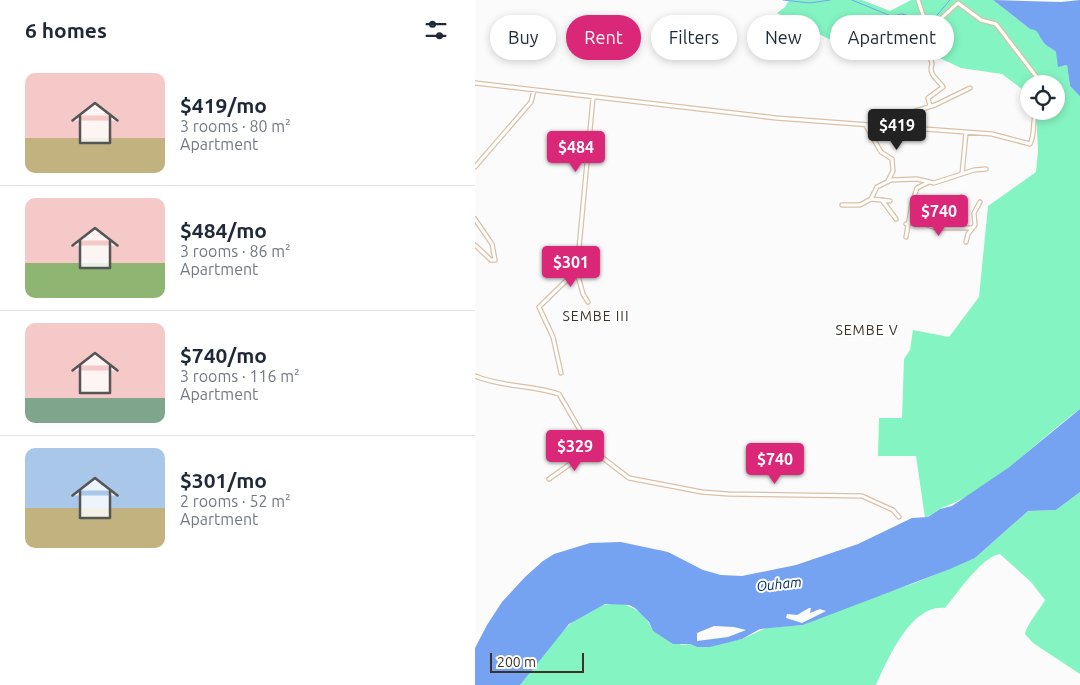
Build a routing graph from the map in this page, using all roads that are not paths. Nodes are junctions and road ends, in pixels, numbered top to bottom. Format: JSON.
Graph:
{"nodes":[{"id":1,"x":918,"y":0,"type":"edge"},
{"id":2,"x":923,"y":15,"type":"edge"},
{"id":3,"x":946,"y":15,"type":"edge"},
{"id":4,"x":931,"y":60,"type":"edge"},
{"id":5,"x":1035,"y":75,"type":"edge"},
{"id":6,"x":475,"y":83,"type":"edge"},
{"id":7,"x":970,"y":88,"type":"dead end"},
{"id":8,"x":535,"y":90,"type":"junction"},
{"id":9,"x":593,"y":98,"type":"junction"},
{"id":10,"x":930,"y":106,"type":"junction"},
{"id":11,"x":1035,"y":120,"type":"edge"},
{"id":12,"x":866,"y":126,"type":"junction"},
{"id":13,"x":882,"y":127,"type":"junction"},
{"id":14,"x":966,"y":133,"type":"junction"},
{"id":15,"x":475,"y":167,"type":"edge"},
{"id":16,"x":986,"y":169,"type":"dead end"},
{"id":17,"x":962,"y":174,"type":"junction"},
{"id":18,"x":888,"y":182,"type":"junction"},
{"id":19,"x":931,"y":182,"type":"junction"},
{"id":20,"x":961,"y":197,"type":"dead end"},
{"id":21,"x":871,"y":199,"type":"junction"},
{"id":22,"x":882,"y":200,"type":"junction"},
{"id":23,"x":890,"y":201,"type":"dead end"},
{"id":24,"x":980,"y":202,"type":"dead end"},
{"id":25,"x":912,"y":203,"type":"junction"},
{"id":26,"x":842,"y":205,"type":"dead end"},
{"id":27,"x":896,"y":219,"type":"dead end"},
{"id":28,"x":475,"y":220,"type":"edge"},
{"id":29,"x":906,"y":224,"type":"junction"},
{"id":30,"x":972,"y":228,"type":"junction"},
{"id":31,"x":906,"y":237,"type":"dead end"},
{"id":32,"x":966,"y":242,"type":"dead end"},
{"id":33,"x":475,"y":246,"type":"edge"},
{"id":34,"x":575,"y":265,"type":"junction"},
{"id":35,"x":589,"y":302,"type":"dead end"},
{"id":36,"x":561,"y":373,"type":"dead end"},
{"id":37,"x":475,"y":376,"type":"edge"},
{"id":38,"x":591,"y":449,"type":"junction"},
{"id":39,"x":549,"y":479,"type":"dead end"},
{"id":40,"x":899,"y":517,"type":"dead end"}],
"edges":[{"from":1,"to":2,"type":"street"},
{"from":3,"to":5,"type":"street"},
{"from":4,"to":10,"type":"street"},
{"from":6,"to":8,"type":"street"},
{"from":7,"to":10,"type":"street"},
{"from":8,"to":9,"type":"street"},
{"from":8,"to":15,"type":"street"},
{"from":9,"to":12,"type":"street"},
{"from":9,"to":34,"type":"street"},
{"from":10,"to":13,"type":"street"},
{"from":11,"to":14,"type":"street"},
{"from":12,"to":13,"type":"street"},
{"from":12,"to":18,"type":"street"},
{"from":13,"to":14,"type":"street"},
{"from":14,"to":17,"type":"street"},
{"from":16,"to":17,"type":"street"},
{"from":17,"to":19,"type":"street"},
{"from":18,"to":19,"type":"street"},
{"from":18,"to":21,"type":"street"},
{"from":19,"to":25,"type":"street"},
{"from":20,"to":25,"type":"street"},
{"from":21,"to":22,"type":"street"},
{"from":21,"to":26,"type":"street"},
{"from":22,"to":23,"type":"street"},
{"from":22,"to":27,"type":"street"},
{"from":24,"to":30,"type":"street"},
{"from":25,"to":29,"type":"street"},
{"from":28,"to":33,"type":"street"},
{"from":29,"to":30,"type":"street"},
{"from":29,"to":31,"type":"street"},
{"from":30,"to":32,"type":"street"},
{"from":34,"to":35,"type":"street"},
{"from":34,"to":36,"type":"street"},
{"from":37,"to":38,"type":"street"},
{"from":38,"to":39,"type":"street"},
{"from":38,"to":40,"type":"street"}]}
